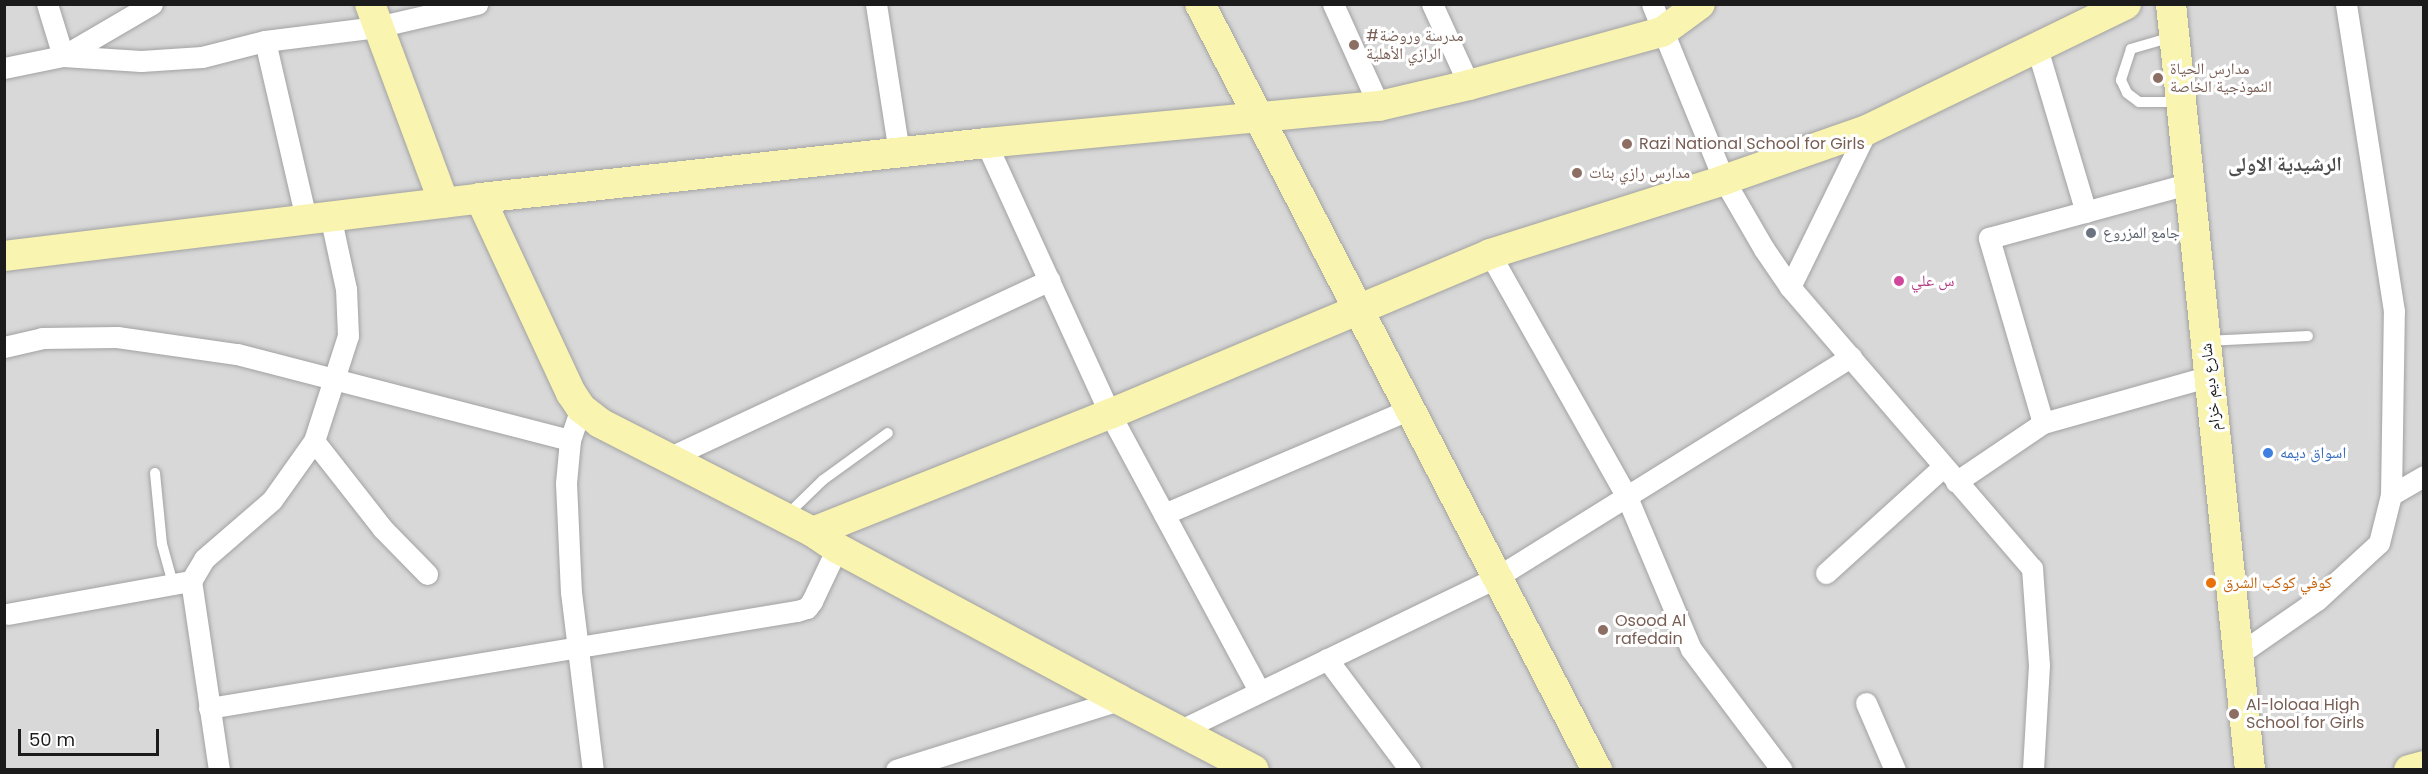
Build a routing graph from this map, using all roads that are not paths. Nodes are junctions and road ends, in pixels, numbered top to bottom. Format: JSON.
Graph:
{"nodes":[{"id":1,"x":47,"y":4,"type":"edge"},
{"id":2,"x":152,"y":4,"type":"edge"},
{"id":3,"x":477,"y":4,"type":"edge"},
{"id":4,"x":876,"y":4,"type":"edge"},
{"id":5,"x":1200,"y":4,"type":"edge"},
{"id":6,"x":1333,"y":4,"type":"edge"},
{"id":7,"x":1432,"y":4,"type":"edge"},
{"id":8,"x":1700,"y":4,"type":"edge"},
{"id":9,"x":2126,"y":4,"type":"edge"},
{"id":10,"x":2171,"y":4,"type":"edge"},
{"id":11,"x":2346,"y":4,"type":"edge"},
{"id":12,"x":373,"y":16,"type":"edge"},
{"id":13,"x":1657,"y":18,"type":"edge"},
{"id":14,"x":2174,"y":36,"type":"junction"},
{"id":15,"x":265,"y":41,"type":"junction"},
{"id":16,"x":2037,"y":48,"type":"junction"},
{"id":17,"x":63,"y":56,"type":"junction"},
{"id":18,"x":4,"y":68,"type":"edge"},
{"id":19,"x":1469,"y":85,"type":"junction"},
{"id":20,"x":2180,"y":102,"type":"junction"},
{"id":21,"x":1379,"y":106,"type":"junction"},
{"id":22,"x":1257,"y":116,"type":"junction"},
{"id":23,"x":1867,"y":130,"type":"junction"},
{"id":24,"x":986,"y":143,"type":"junction"},
{"id":25,"x":899,"y":153,"type":"junction"},
{"id":26,"x":1724,"y":180,"type":"junction"},
{"id":27,"x":2188,"y":184,"type":"junction"},
{"id":28,"x":480,"y":198,"type":"junction"},
{"id":29,"x":444,"y":203,"type":"junction"},
{"id":30,"x":2086,"y":212,"type":"junction"},
{"id":31,"x":318,"y":216,"type":"junction"},
{"id":32,"x":1490,"y":254,"type":"junction"},
{"id":33,"x":4,"y":256,"type":"edge"},
{"id":34,"x":1049,"y":280,"type":"junction"},
{"id":35,"x":1790,"y":287,"type":"junction"},
{"id":36,"x":1358,"y":309,"type":"junction"},
{"id":37,"x":2308,"y":336,"type":"dead end"},
{"id":38,"x":2206,"y":341,"type":"junction"},
{"id":39,"x":4,"y":347,"type":"edge"},
{"id":40,"x":1851,"y":357,"type":"junction"},
{"id":41,"x":2210,"y":376,"type":"junction"},
{"id":42,"x":334,"y":377,"type":"junction"},
{"id":43,"x":581,"y":408,"type":"junction"},
{"id":44,"x":1410,"y":409,"type":"junction"},
{"id":45,"x":1110,"y":414,"type":"junction"},
{"id":46,"x":2043,"y":423,"type":"junction"},
{"id":47,"x":888,"y":433,"type":"dead end"},
{"id":48,"x":570,"y":440,"type":"junction"},
{"id":49,"x":314,"y":441,"type":"junction"},
{"id":50,"x":668,"y":458,"type":"junction"},
{"id":51,"x":155,"y":473,"type":"dead end"},
{"id":52,"x":1949,"y":474,"type":"junction"},
{"id":53,"x":2424,"y":476,"type":"edge"},
{"id":54,"x":2391,"y":495,"type":"junction"},
{"id":55,"x":1627,"y":497,"type":"junction"},
{"id":56,"x":1164,"y":514,"type":"junction"},
{"id":57,"x":784,"y":517,"type":"junction"},
{"id":58,"x":813,"y":532,"type":"junction"},
{"id":59,"x":837,"y":548,"type":"junction"},
{"id":60,"x":1826,"y":573,"type":"dead end"},
{"id":61,"x":427,"y":574,"type":"dead end"},
{"id":62,"x":1497,"y":577,"type":"junction"},
{"id":63,"x":182,"y":583,"type":"junction"},
{"id":64,"x":8,"y":614,"type":"dead end"},
{"id":65,"x":578,"y":647,"type":"junction"},
{"id":66,"x":2239,"y":654,"type":"junction"},
{"id":67,"x":1327,"y":659,"type":"junction"},
{"id":68,"x":1259,"y":692,"type":"junction"},
{"id":69,"x":1120,"y":700,"type":"junction"},
{"id":70,"x":1866,"y":703,"type":"dead end"},
{"id":71,"x":209,"y":708,"type":"junction"},
{"id":72,"x":1181,"y":730,"type":"junction"},
{"id":73,"x":2424,"y":765,"type":"edge"},
{"id":74,"x":1243,"y":767,"type":"edge"},
{"id":75,"x":219,"y":770,"type":"edge"},
{"id":76,"x":593,"y":770,"type":"edge"},
{"id":77,"x":896,"y":770,"type":"edge"},
{"id":78,"x":1410,"y":770,"type":"edge"},
{"id":79,"x":1597,"y":770,"type":"edge"},
{"id":80,"x":1782,"y":770,"type":"edge"},
{"id":81,"x":1895,"y":770,"type":"edge"},
{"id":82,"x":2033,"y":770,"type":"edge"},
{"id":83,"x":2250,"y":770,"type":"edge"},
{"id":84,"x":2409,"y":770,"type":"edge"}],
"edges":[{"from":1,"to":17,"type":"street"},
{"from":2,"to":17,"type":"street"},
{"from":3,"to":12,"type":"street"},
{"from":4,"to":25,"type":"street"},
{"from":5,"to":22,"type":"street"},
{"from":6,"to":21,"type":"street"},
{"from":7,"to":19,"type":"street"},
{"from":8,"to":13,"type":"street"},
{"from":9,"to":16,"type":"street"},
{"from":10,"to":14,"type":"street","name":"شارع ديم خزام"},
{"from":11,"to":54,"type":"street"},
{"from":12,"to":15,"type":"street"},
{"from":12,"to":29,"type":"street"},
{"from":13,"to":19,"type":"street"},
{"from":13,"to":26,"type":"street"},
{"from":14,"to":20,"type":"street","name":"شارع ديم خزام"},
{"from":14,"to":20,"type":"lane"},
{"from":15,"to":17,"type":"street"},
{"from":15,"to":31,"type":"street"},
{"from":16,"to":23,"type":"street"},
{"from":16,"to":30,"type":"street"},
{"from":17,"to":18,"type":"street"},
{"from":19,"to":21,"type":"street"},
{"from":20,"to":27,"type":"street","name":"شارع ديم خزام"},
{"from":21,"to":22,"type":"street"},
{"from":22,"to":24,"type":"street"},
{"from":22,"to":36,"type":"street"},
{"from":23,"to":26,"type":"street"},
{"from":23,"to":35,"type":"street"},
{"from":24,"to":25,"type":"street"},
{"from":24,"to":34,"type":"street"},
{"from":25,"to":28,"type":"street"},
{"from":26,"to":32,"type":"street"},
{"from":26,"to":35,"type":"street"},
{"from":27,"to":30,"type":"street"},
{"from":27,"to":38,"type":"street","name":"شارع ديم خزام"},
{"from":28,"to":29,"type":"street"},
{"from":28,"to":43,"type":"street"},
{"from":29,"to":31,"type":"street"},
{"from":30,"to":46,"type":"street"},
{"from":31,"to":33,"type":"street"},
{"from":31,"to":42,"type":"street"},
{"from":32,"to":36,"type":"street"},
{"from":32,"to":55,"type":"street"},
{"from":34,"to":45,"type":"street"},
{"from":34,"to":50,"type":"street"},
{"from":35,"to":40,"type":"street"},
{"from":36,"to":44,"type":"street"},
{"from":36,"to":45,"type":"street"},
{"from":37,"to":38,"type":"lane"},
{"from":38,"to":41,"type":"street","name":"شارع ديم خزام"},
{"from":39,"to":42,"type":"street"},
{"from":40,"to":52,"type":"street"},
{"from":40,"to":55,"type":"street"},
{"from":41,"to":46,"type":"street"},
{"from":41,"to":66,"type":"street","name":"شارع ديم خزام"},
{"from":42,"to":48,"type":"street"},
{"from":42,"to":49,"type":"street"},
{"from":43,"to":48,"type":"street"},
{"from":43,"to":50,"type":"street"},
{"from":44,"to":56,"type":"street"},
{"from":44,"to":62,"type":"street"},
{"from":45,"to":56,"type":"street"},
{"from":45,"to":58,"type":"street"},
{"from":46,"to":52,"type":"street"},
{"from":47,"to":57,"type":"lane"},
{"from":48,"to":65,"type":"street"},
{"from":49,"to":61,"type":"street"},
{"from":49,"to":63,"type":"street"},
{"from":50,"to":57,"type":"street"},
{"from":51,"to":63,"type":"lane"},
{"from":52,"to":60,"type":"street"},
{"from":52,"to":82,"type":"street"},
{"from":53,"to":54,"type":"street"},
{"from":54,"to":66,"type":"street"},
{"from":55,"to":62,"type":"street"},
{"from":55,"to":80,"type":"street"},
{"from":56,"to":68,"type":"street"},
{"from":57,"to":58,"type":"street"},
{"from":58,"to":59,"type":"street"},
{"from":59,"to":65,"type":"street"},
{"from":59,"to":69,"type":"street"},
{"from":62,"to":67,"type":"street"},
{"from":62,"to":79,"type":"street"},
{"from":63,"to":64,"type":"street"},
{"from":63,"to":71,"type":"street"},
{"from":65,"to":71,"type":"street"},
{"from":65,"to":76,"type":"street"},
{"from":66,"to":83,"type":"street","name":"شارع ديم خزام"},
{"from":67,"to":68,"type":"street"},
{"from":67,"to":78,"type":"street"},
{"from":68,"to":72,"type":"street"},
{"from":69,"to":72,"type":"street"},
{"from":69,"to":77,"type":"street"},
{"from":70,"to":81,"type":"street"},
{"from":71,"to":75,"type":"street"},
{"from":72,"to":74,"type":"street"},
{"from":73,"to":84,"type":"street"}]}
